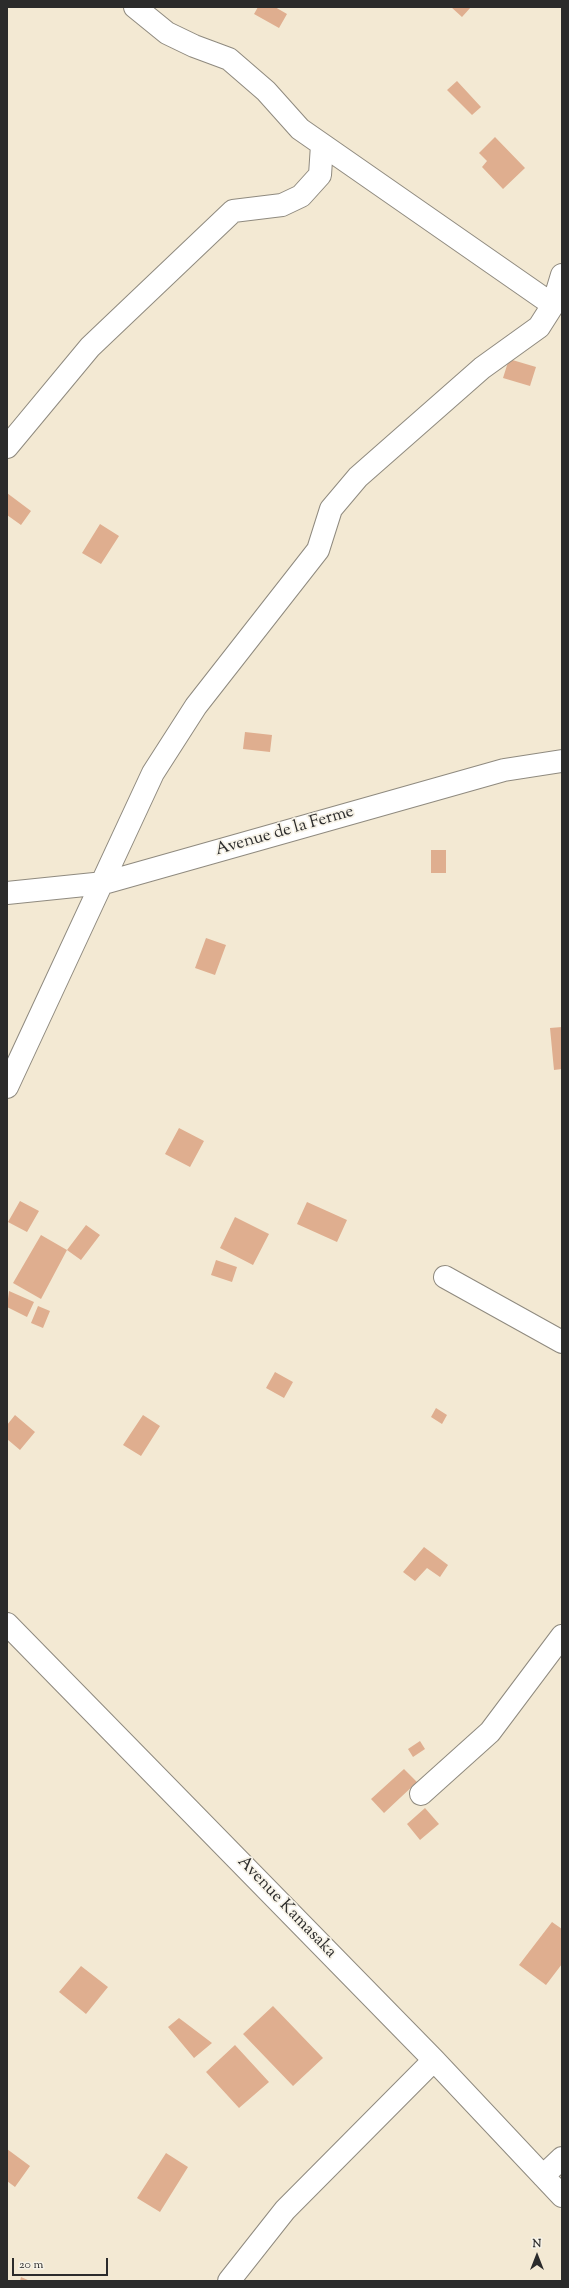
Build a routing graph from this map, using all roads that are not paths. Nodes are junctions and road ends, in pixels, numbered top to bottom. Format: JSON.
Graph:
{"nodes":[{"id":1,"x":135,"y":7,"type":"edge"},
{"id":2,"x":322,"y":145,"type":"junction"},
{"id":3,"x":562,"y":275,"type":"edge"},
{"id":4,"x":553,"y":305,"type":"junction"},
{"id":5,"x":7,"y":447,"type":"edge"},
{"id":6,"x":562,"y":761,"type":"edge"},
{"id":7,"x":104,"y":883,"type":"junction"},
{"id":8,"x":7,"y":893,"type":"edge"},
{"id":9,"x":7,"y":1087,"type":"edge"},
{"id":10,"x":445,"y":1277,"type":"dead end"},
{"id":11,"x":562,"y":1342,"type":"edge"},
{"id":12,"x":7,"y":1624,"type":"edge"},
{"id":13,"x":562,"y":1636,"type":"edge"},
{"id":14,"x":421,"y":1794,"type":"dead end"},
{"id":15,"x":434,"y":2060,"type":"junction"},
{"id":16,"x":562,"y":2158,"type":"edge"},
{"id":17,"x":544,"y":2176,"type":"junction"},
{"id":18,"x":562,"y":2196,"type":"edge"},
{"id":19,"x":229,"y":2281,"type":"edge"}],
"edges":[{"from":1,"to":2,"type":"street"},
{"from":2,"to":4,"type":"street"},
{"from":2,"to":5,"type":"street"},
{"from":3,"to":4,"type":"street"},
{"from":4,"to":7,"type":"street"},
{"from":6,"to":7,"type":"street","name":"Avenue de la Ferme"},
{"from":7,"to":8,"type":"street","name":"Avenue de la Ferme"},
{"from":7,"to":9,"type":"street"},
{"from":10,"to":11,"type":"street"},
{"from":12,"to":15,"type":"street","name":"Avenue Kamasaka"},
{"from":13,"to":14,"type":"street"},
{"from":15,"to":17,"type":"street","name":"Avenue Kamasaka"},
{"from":15,"to":19,"type":"street"},
{"from":16,"to":17,"type":"street"},
{"from":17,"to":18,"type":"street","name":"Avenue Kamasaka"}]}
